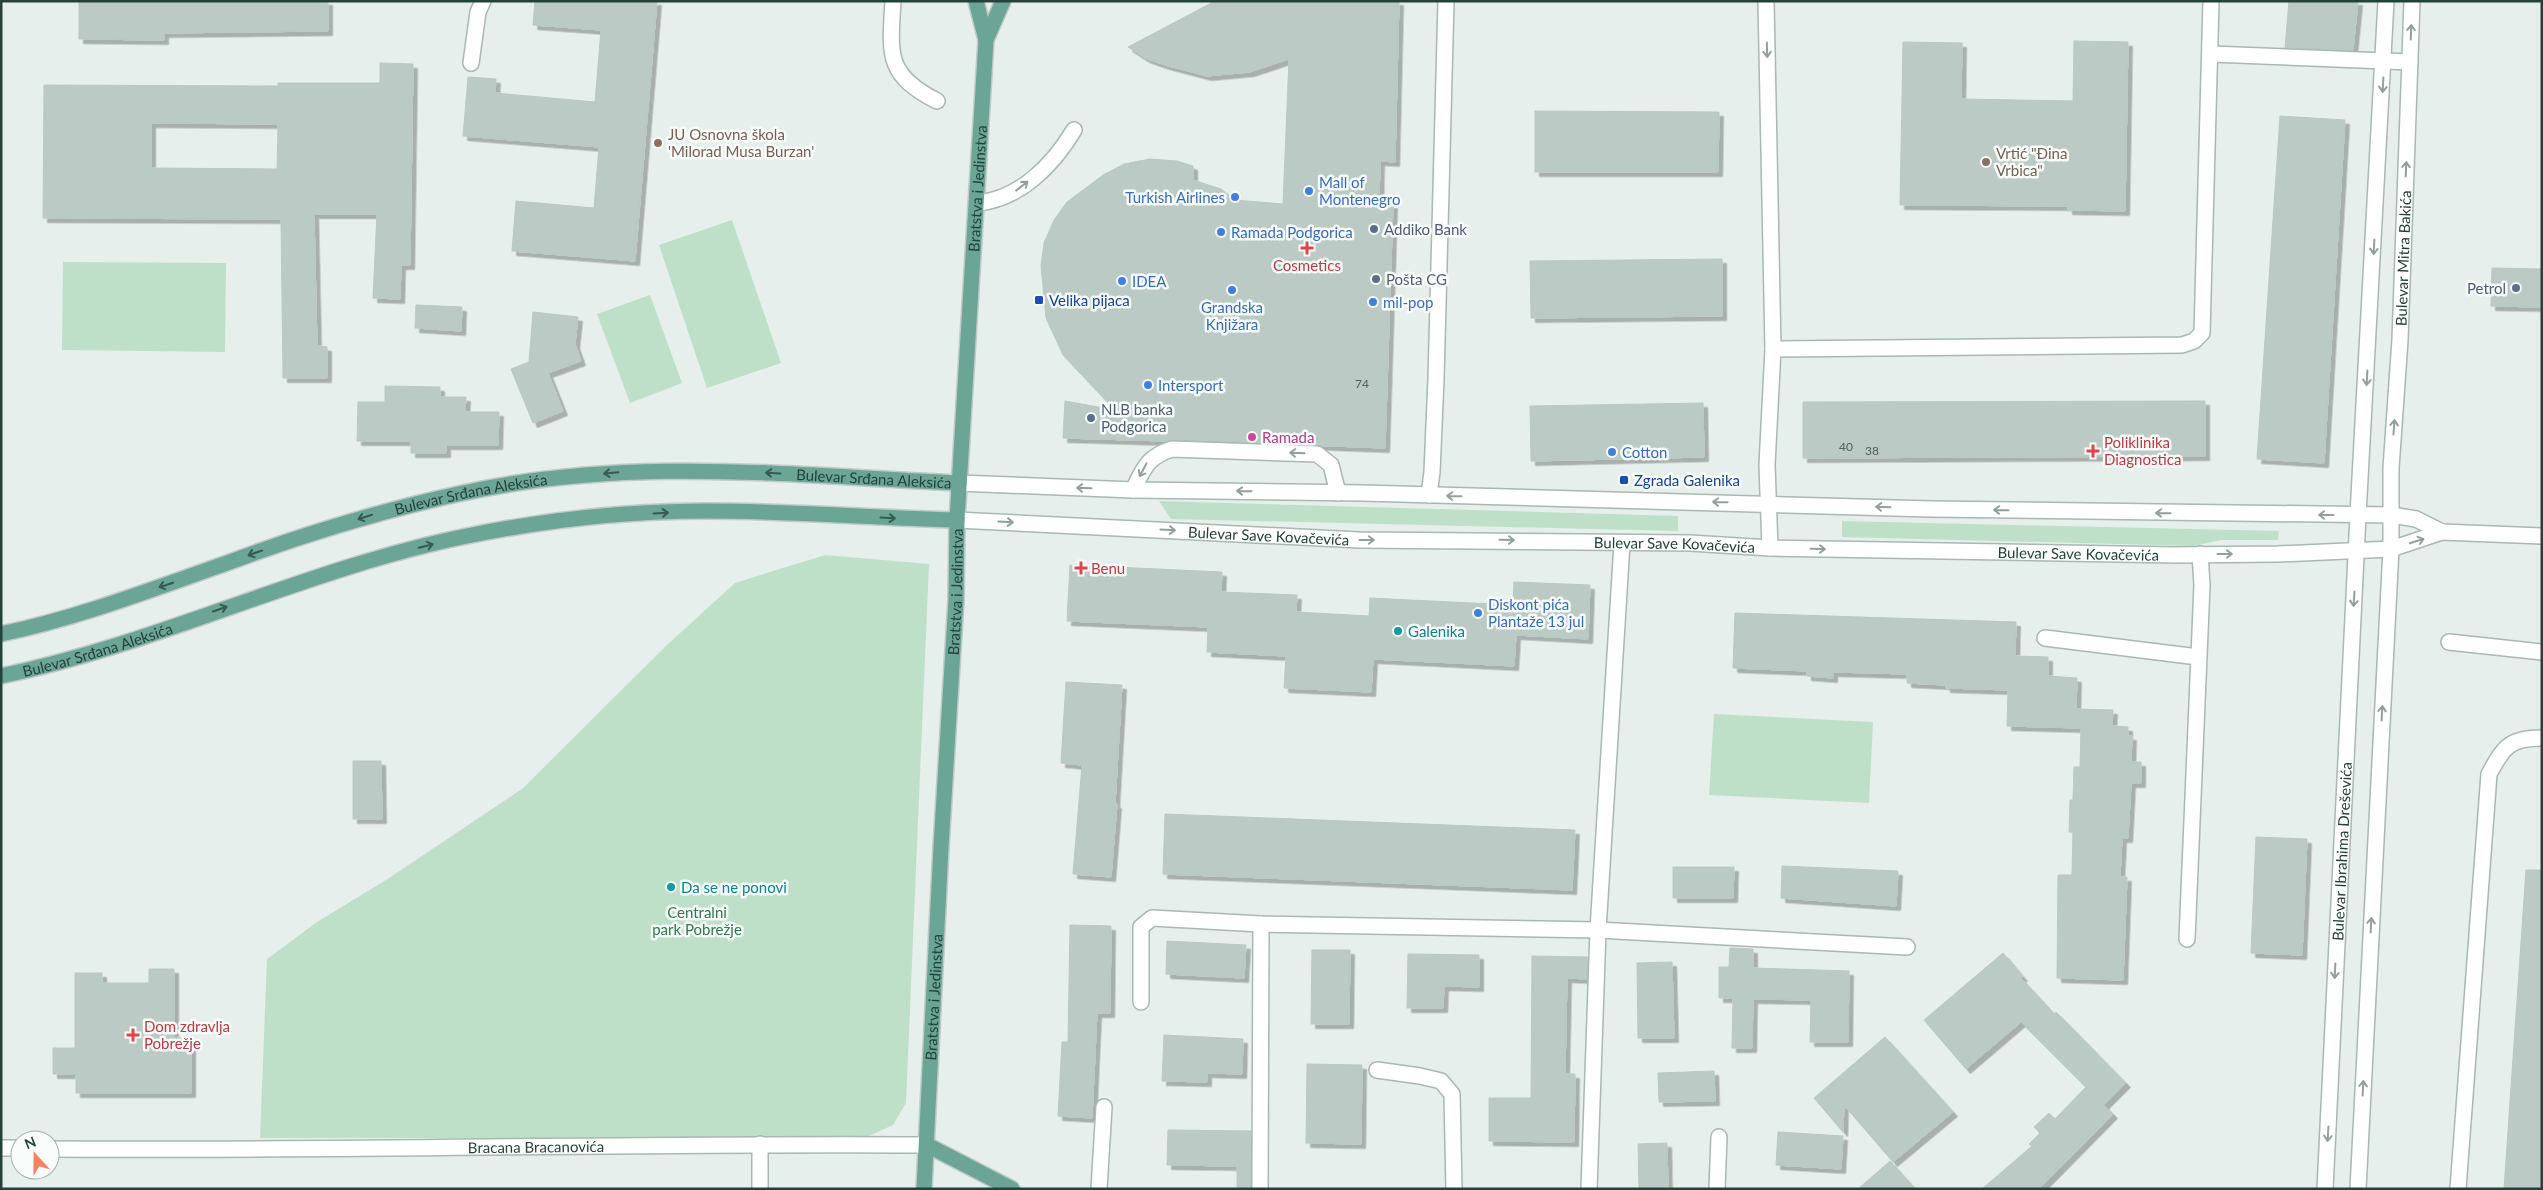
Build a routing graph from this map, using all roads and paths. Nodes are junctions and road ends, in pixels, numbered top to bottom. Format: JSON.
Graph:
{"nodes":[{"id":1,"x":483,"y":1,"type":"edge"},
{"id":2,"x":893,"y":1,"type":"edge"},
{"id":3,"x":976,"y":1,"type":"edge"},
{"id":4,"x":1003,"y":1,"type":"edge"},
{"id":5,"x":1446,"y":1,"type":"edge"},
{"id":6,"x":1766,"y":1,"type":"edge"},
{"id":7,"x":2211,"y":1,"type":"edge"},
{"id":8,"x":2386,"y":1,"type":"edge"},
{"id":9,"x":2412,"y":1,"type":"edge"},
{"id":10,"x":986,"y":40,"type":"junction"},
{"id":11,"x":2211,"y":54,"type":"junction"},
{"id":12,"x":2384,"y":62,"type":"junction"},
{"id":13,"x":2410,"y":62,"type":"junction"},
{"id":14,"x":471,"y":63,"type":"dead end"},
{"id":15,"x":937,"y":101,"type":"dead end"},
{"id":16,"x":1074,"y":130,"type":"dead end"},
{"id":17,"x":978,"y":203,"type":"junction"},
{"id":18,"x":1773,"y":349,"type":"junction"},
{"id":19,"x":960,"y":483,"type":"junction"},
{"id":20,"x":1133,"y":490,"type":"junction"},
{"id":21,"x":1338,"y":493,"type":"junction"},
{"id":22,"x":1429,"y":495,"type":"junction"},
{"id":23,"x":1768,"y":502,"type":"junction"},
{"id":24,"x":2358,"y":515,"type":"junction"},
{"id":25,"x":2392,"y":515,"type":"junction"},
{"id":26,"x":958,"y":520,"type":"junction"},
{"id":27,"x":2442,"y":532,"type":"junction"},
{"id":28,"x":2542,"y":536,"type":"edge"},
{"id":29,"x":1622,"y":543,"type":"junction"},
{"id":30,"x":1770,"y":548,"type":"junction"},
{"id":31,"x":2391,"y":549,"type":"junction"},
{"id":32,"x":2357,"y":551,"type":"junction"},
{"id":33,"x":2200,"y":554,"type":"junction"},
{"id":34,"x":1,"y":634,"type":"edge"},
{"id":35,"x":2044,"y":638,"type":"dead end"},
{"id":36,"x":2449,"y":642,"type":"dead end"},
{"id":37,"x":2542,"y":652,"type":"edge"},
{"id":38,"x":2198,"y":657,"type":"junction"},
{"id":39,"x":1,"y":676,"type":"edge"},
{"id":40,"x":2542,"y":738,"type":"edge"},
{"id":41,"x":1261,"y":924,"type":"junction"},
{"id":42,"x":1598,"y":930,"type":"junction"},
{"id":43,"x":2187,"y":939,"type":"dead end"},
{"id":44,"x":1907,"y":946,"type":"dead end"},
{"id":45,"x":1141,"y":1002,"type":"dead end"},
{"id":46,"x":1376,"y":1070,"type":"dead end"},
{"id":47,"x":1104,"y":1108,"type":"dead end"},
{"id":48,"x":1719,"y":1137,"type":"dead end"},
{"id":49,"x":760,"y":1144,"type":"junction"},
{"id":50,"x":927,"y":1145,"type":"junction"},
{"id":51,"x":60,"y":1148,"type":"edge"},
{"id":52,"x":760,"y":1189,"type":"edge"},
{"id":53,"x":924,"y":1189,"type":"edge"},
{"id":54,"x":1012,"y":1189,"type":"edge"},
{"id":55,"x":1099,"y":1189,"type":"edge"},
{"id":56,"x":1260,"y":1189,"type":"edge"},
{"id":57,"x":1454,"y":1189,"type":"edge"},
{"id":58,"x":1588,"y":1189,"type":"edge"},
{"id":59,"x":1716,"y":1189,"type":"edge"},
{"id":60,"x":2325,"y":1189,"type":"edge"},
{"id":61,"x":2358,"y":1189,"type":"edge"},
{"id":62,"x":2458,"y":1189,"type":"edge"}],
"edges":[{"from":1,"to":14,"type":"street"},
{"from":2,"to":15,"type":"street"},
{"from":3,"to":10,"type":"main road","name":"Bratstva i Jedinstva"},
{"from":4,"to":10,"type":"main road","name":"Bratstva i Jedinstva"},
{"from":5,"to":22,"type":"street"},
{"from":6,"to":18,"type":"street","one_way":true},
{"from":7,"to":11,"type":"street"},
{"from":8,"to":12,"type":"street","name":"Bulevar Mitra Bakića"},
{"from":13,"to":9,"type":"street","name":"Bulevar Mitra Bakića","one_way":true},
{"from":10,"to":17,"type":"main road","name":"Bratstva i Jedinstva"},
{"from":11,"to":12,"type":"street"},
{"from":11,"to":18,"type":"street"},
{"from":12,"to":13,"type":"street"},
{"from":12,"to":24,"type":"street","name":"Bulevar Mitra Bakića","one_way":true},
{"from":25,"to":13,"type":"street","name":"Bulevar Mitra Bakića","one_way":true},
{"from":17,"to":16,"type":"street","one_way":true},
{"from":17,"to":19,"type":"main road","name":"Bratstva i Jedinstva"},
{"from":18,"to":23,"type":"street"},
{"from":20,"to":19,"type":"street","one_way":true},
{"from":19,"to":26,"type":"main road","name":"Bratstva i Jedinstva"},
{"from":19,"to":34,"type":"main road","name":"Bulevar Srđana Aleksića","one_way":true},
{"from":21,"to":20,"type":"street","one_way":true},
{"from":21,"to":20,"type":"street","one_way":true},
{"from":21,"to":22,"type":"street"},
{"from":23,"to":22,"type":"street","one_way":true},
{"from":24,"to":23,"type":"street","one_way":true},
{"from":23,"to":30,"type":"street"},
{"from":24,"to":25,"type":"street"},
{"from":24,"to":32,"type":"street","name":"Bulevar Ibrahima Dreševića"},
{"from":25,"to":27,"type":"street"},
{"from":25,"to":31,"type":"street"},
{"from":26,"to":29,"type":"street","name":"Bulevar Save Kovačevića","one_way":true},
{"from":39,"to":26,"type":"main road","name":"Bulevar Srđana Aleksića","one_way":true},
{"from":26,"to":50,"type":"main road","name":"Bratstva i Jedinstva"},
{"from":27,"to":28,"type":"street"},
{"from":31,"to":27,"type":"street","name":"Bulevar Save Kovačevića","one_way":true},
{"from":29,"to":30,"type":"street","name":"Bulevar Save Kovačevića"},
{"from":29,"to":42,"type":"street"},
{"from":30,"to":33,"type":"street","name":"Bulevar Save Kovačevića","one_way":true},
{"from":31,"to":32,"type":"street","name":"Bulevar Save Kovačevića"},
{"from":61,"to":31,"type":"street","one_way":true},
{"from":33,"to":32,"type":"street","name":"Bulevar Save Kovačevića","one_way":true},
{"from":32,"to":60,"type":"street","name":"Bulevar Ibrahima Dreševića","one_way":true},
{"from":33,"to":38,"type":"street"},
{"from":35,"to":38,"type":"street"},
{"from":36,"to":37,"type":"street"},
{"from":38,"to":43,"type":"street"},
{"from":40,"to":62,"type":"street"},
{"from":41,"to":42,"type":"street"},
{"from":41,"to":45,"type":"street"},
{"from":41,"to":56,"type":"street"},
{"from":42,"to":44,"type":"street"},
{"from":42,"to":58,"type":"street"},
{"from":46,"to":57,"type":"street"},
{"from":47,"to":55,"type":"street"},
{"from":48,"to":59,"type":"street"},
{"from":49,"to":50,"type":"street","name":"Bracana Bracanovića"},
{"from":49,"to":51,"type":"street","name":"Bracana Bracanovića"},
{"from":49,"to":52,"type":"street"},
{"from":50,"to":53,"type":"main road","name":"Bratstva i Jedinstva"},
{"from":50,"to":54,"type":"main road","name":"Bracana Bracanovića"}]}
